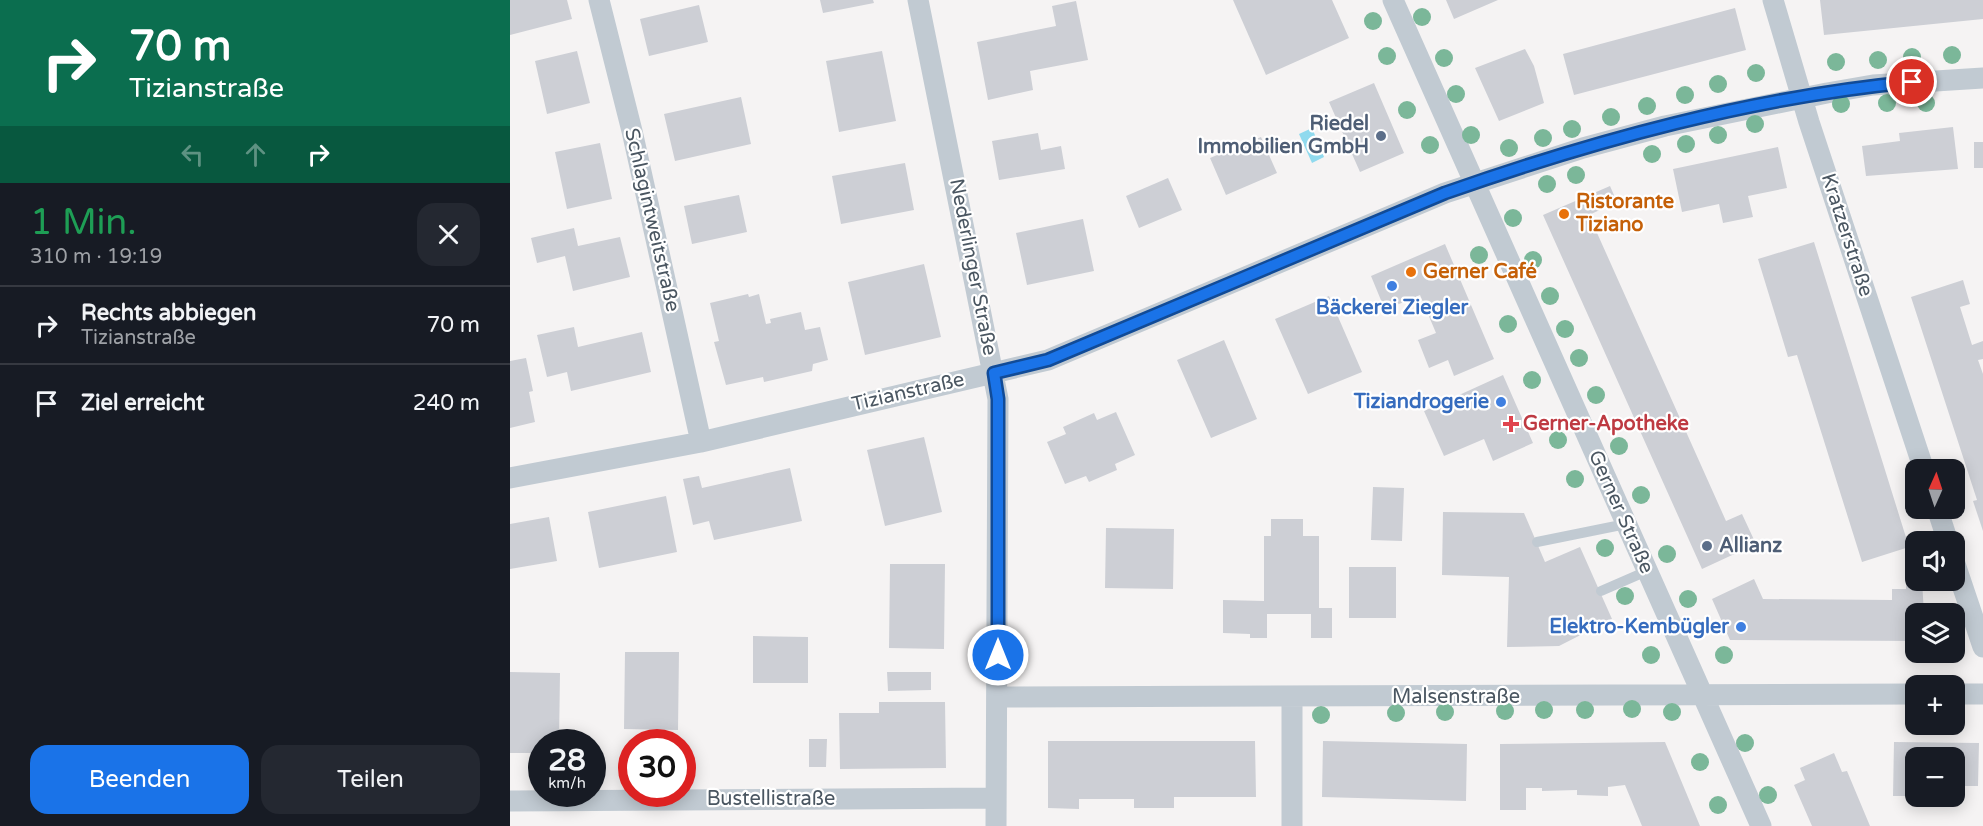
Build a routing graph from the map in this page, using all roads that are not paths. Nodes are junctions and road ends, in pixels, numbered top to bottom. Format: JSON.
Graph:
{"nodes":[{"id":1,"x":599,"y":0,"type":"edge"},
{"id":2,"x":918,"y":0,"type":"edge"},
{"id":3,"x":1394,"y":0,"type":"edge"},
{"id":4,"x":1773,"y":0,"type":"edge"},
{"id":5,"x":1983,"y":78,"type":"edge"},
{"id":6,"x":1803,"y":98,"type":"junction"},
{"id":7,"x":1476,"y":182,"type":"junction"},
{"id":8,"x":994,"y":373,"type":"junction"},
{"id":9,"x":701,"y":442,"type":"junction"},
{"id":10,"x":1920,"y":459,"type":"edge"},
{"id":11,"x":510,"y":478,"type":"edge"},
{"id":12,"x":1626,"y":524,"type":"junction"},
{"id":13,"x":1538,"y":542,"type":"dead end"},
{"id":14,"x":1647,"y":571,"type":"junction"},
{"id":15,"x":1600,"y":591,"type":"dead end"},
{"id":16,"x":1964,"y":591,"type":"edge"},
{"id":17,"x":1983,"y":647,"type":"edge"},
{"id":18,"x":1905,"y":694,"type":"edge"},
{"id":19,"x":1965,"y":694,"type":"edge"},
{"id":20,"x":1983,"y":694,"type":"edge"},
{"id":21,"x":1704,"y":695,"type":"junction"},
{"id":22,"x":997,"y":697,"type":"junction"},
{"id":23,"x":1292,"y":698,"type":"junction"},
{"id":24,"x":996,"y":798,"type":"junction"},
{"id":25,"x":510,"y":801,"type":"edge"},
{"id":26,"x":996,"y":826,"type":"edge"},
{"id":27,"x":1292,"y":826,"type":"edge"},
{"id":28,"x":1761,"y":826,"type":"edge"}],
"edges":[{"from":1,"to":9,"type":"street","name":"Schlagintweitstraße"},
{"from":2,"to":8,"type":"street","name":"Nederlinger Straße"},
{"from":3,"to":7,"type":"street","name":"Gerner Straße"},
{"from":4,"to":6,"type":"street","name":"Kratzerstraße"},
{"from":5,"to":6,"type":"street","name":"Tizianstraße"},
{"from":6,"to":7,"type":"street","name":"Tizianstraße"},
{"from":6,"to":10,"type":"street","name":"Kratzerstraße"},
{"from":7,"to":8,"type":"street","name":"Tizianstraße"},
{"from":7,"to":12,"type":"street","name":"Gerner Straße"},
{"from":8,"to":9,"type":"street","name":"Tizianstraße"},
{"from":8,"to":22,"type":"street","name":"Nederlinger Straße"},
{"from":9,"to":11,"type":"street","name":"Tizianstraße"},
{"from":12,"to":13,"type":"lane"},
{"from":12,"to":14,"type":"street","name":"Gerner Straße"},
{"from":14,"to":15,"type":"lane"},
{"from":14,"to":21,"type":"street","name":"Gerner Straße"},
{"from":16,"to":17,"type":"street"},
{"from":18,"to":21,"type":"street","name":"Malsenstraße"},
{"from":19,"to":20,"type":"street"},
{"from":21,"to":23,"type":"street","name":"Malsenstraße"},
{"from":21,"to":28,"type":"street","name":"Gerner Straße"},
{"from":22,"to":23,"type":"street","name":"Malsenstraße"},
{"from":22,"to":24,"type":"street","name":"Nederlinger Straße"},
{"from":23,"to":27,"type":"street"},
{"from":24,"to":25,"type":"street","name":"Bustellistraße"},
{"from":24,"to":26,"type":"street","name":"Nederlinger Straße"}]}
